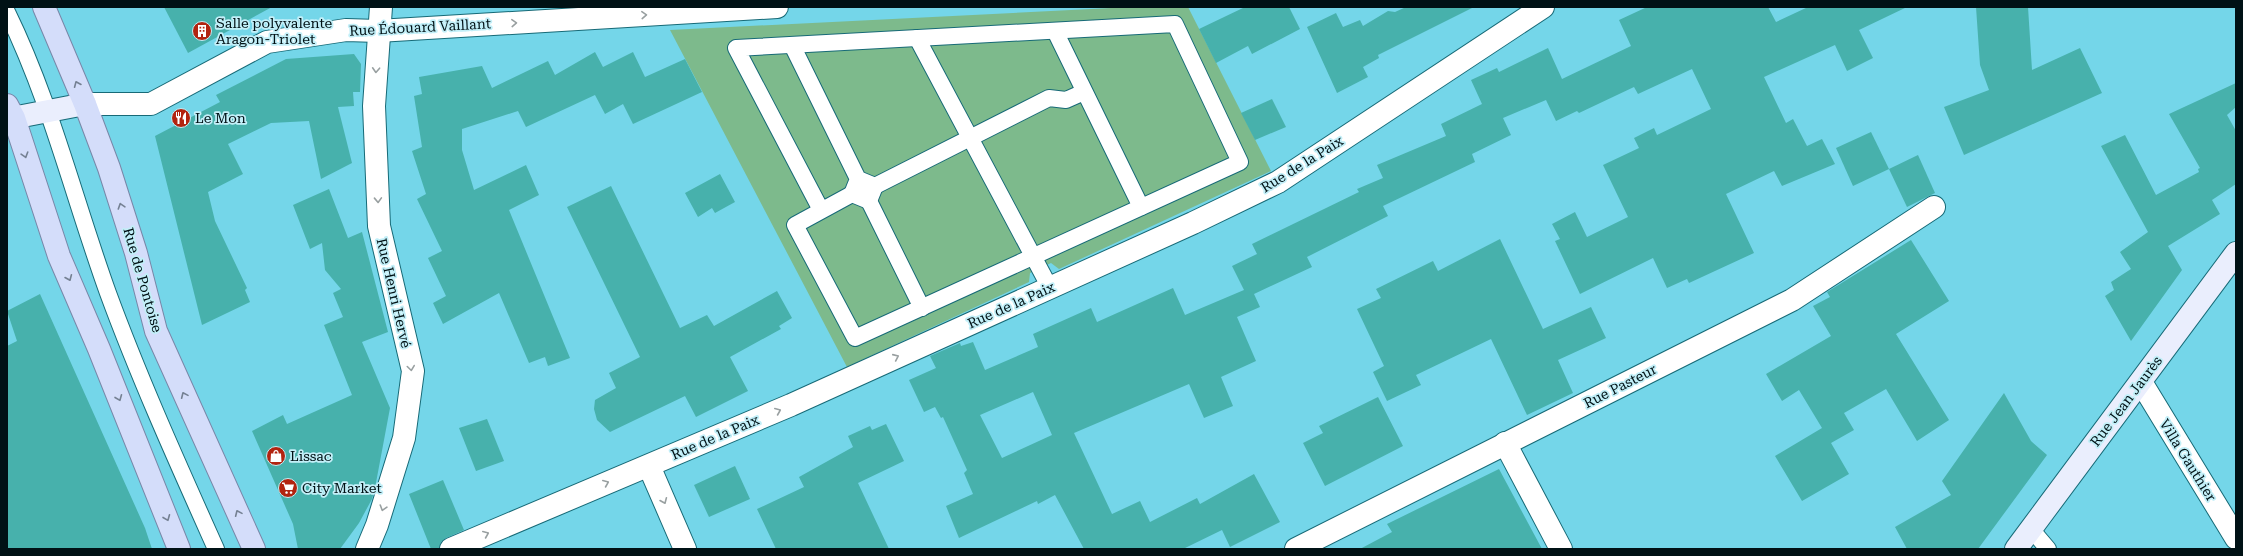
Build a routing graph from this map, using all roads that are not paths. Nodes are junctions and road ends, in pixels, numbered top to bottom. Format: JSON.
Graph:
{"nodes":[{"id":1,"x":44,"y":7,"type":"edge"},
{"id":2,"x":380,"y":7,"type":"edge"},
{"id":3,"x":777,"y":7,"type":"edge"},
{"id":4,"x":1543,"y":7,"type":"edge"},
{"id":5,"x":7,"y":12,"type":"edge"},
{"id":6,"x":1055,"y":30,"type":"junction"},
{"id":7,"x":378,"y":31,"type":"junction"},
{"id":8,"x":917,"y":38,"type":"junction"},
{"id":9,"x":792,"y":45,"type":"junction"},
{"id":10,"x":1084,"y":92,"type":"junction"},
{"id":11,"x":85,"y":104,"type":"junction"},
{"id":12,"x":48,"y":111,"type":"junction"},
{"id":13,"x":9,"y":114,"type":"edge"},
{"id":14,"x":969,"y":138,"type":"junction"},
{"id":15,"x":875,"y":186,"type":"junction"},
{"id":16,"x":855,"y":187,"type":"junction"},
{"id":17,"x":869,"y":201,"type":"junction"},
{"id":18,"x":1141,"y":206,"type":"junction"},
{"id":19,"x":1934,"y":206,"type":"dead end"},
{"id":20,"x":821,"y":210,"type":"junction"},
{"id":21,"x":2236,"y":253,"type":"edge"},
{"id":22,"x":1033,"y":256,"type":"junction"},
{"id":23,"x":1050,"y":288,"type":"junction"},
{"id":24,"x":922,"y":308,"type":"junction"},
{"id":25,"x":2141,"y":382,"type":"junction"},
{"id":26,"x":1506,"y":443,"type":"junction"},
{"id":27,"x":649,"y":466,"type":"junction"},
{"id":28,"x":2031,"y":529,"type":"junction"},
{"id":29,"x":2236,"y":538,"type":"edge"},
{"id":30,"x":1307,"y":547,"type":"edge"},
{"id":31,"x":179,"y":549,"type":"edge"},
{"id":32,"x":216,"y":549,"type":"edge"},
{"id":33,"x":254,"y":549,"type":"edge"},
{"id":34,"x":367,"y":549,"type":"edge"},
{"id":35,"x":450,"y":549,"type":"edge"},
{"id":36,"x":685,"y":549,"type":"edge"},
{"id":37,"x":1561,"y":549,"type":"edge"},
{"id":38,"x":2016,"y":549,"type":"edge"},
{"id":39,"x":2048,"y":549,"type":"edge"}],
"edges":[{"from":11,"to":1,"type":"main road","name":"Rue de Pontoise","one_way":true},
{"from":2,"to":7,"type":"street","name":"Rue Henri Hervé"},
{"from":7,"to":3,"type":"street","name":"Rue Édouard Vaillant","one_way":true},
{"from":4,"to":23,"type":"street","name":"Rue de la Paix"},
{"from":5,"to":12,"type":"lane"},
{"from":6,"to":8,"type":"lane"},
{"from":6,"to":10,"type":"lane"},
{"from":6,"to":18,"type":"lane"},
{"from":7,"to":11,"type":"street","name":"Rue Édouard Vaillant"},
{"from":7,"to":34,"type":"street","name":"Rue Henri Hervé","one_way":true},
{"from":8,"to":9,"type":"lane"},
{"from":8,"to":14,"type":"lane"},
{"from":9,"to":16,"type":"lane"},
{"from":9,"to":20,"type":"lane"},
{"from":10,"to":14,"type":"lane"},
{"from":10,"to":18,"type":"lane"},
{"from":11,"to":12,"type":"street","name":"Rue Édouard Vaillant"},
{"from":33,"to":11,"type":"main road","name":"Rue de Pontoise","one_way":true},
{"from":12,"to":13,"type":"street","name":"Rue Édouard Vaillant"},
{"from":12,"to":32,"type":"lane"},
{"from":13,"to":31,"type":"main road","one_way":true},
{"from":14,"to":15,"type":"lane"},
{"from":14,"to":22,"type":"lane"},
{"from":15,"to":16,"type":"lane"},
{"from":15,"to":17,"type":"lane"},
{"from":16,"to":17,"type":"lane"},
{"from":16,"to":20,"type":"lane"},
{"from":17,"to":24,"type":"lane"},
{"from":18,"to":22,"type":"lane"},
{"from":19,"to":26,"type":"street","name":"Rue Pasteur"},
{"from":20,"to":24,"type":"lane"},
{"from":21,"to":25,"type":"street","name":"Rue Jean Jaurès"},
{"from":22,"to":23,"type":"lane"},
{"from":22,"to":24,"type":"lane"},
{"from":27,"to":23,"type":"street","name":"Rue de la Paix","one_way":true},
{"from":25,"to":28,"type":"street","name":"Rue Jean Jaurès"},
{"from":25,"to":29,"type":"street","name":"Villa Gauthier"},
{"from":26,"to":30,"type":"street","name":"Rue Pasteur"},
{"from":26,"to":37,"type":"street"},
{"from":35,"to":27,"type":"street","name":"Rue de la Paix","one_way":true},
{"from":27,"to":36,"type":"street","one_way":true},
{"from":28,"to":38,"type":"street","name":"Rue Jean Jaurès"},
{"from":28,"to":39,"type":"lane"}]}
